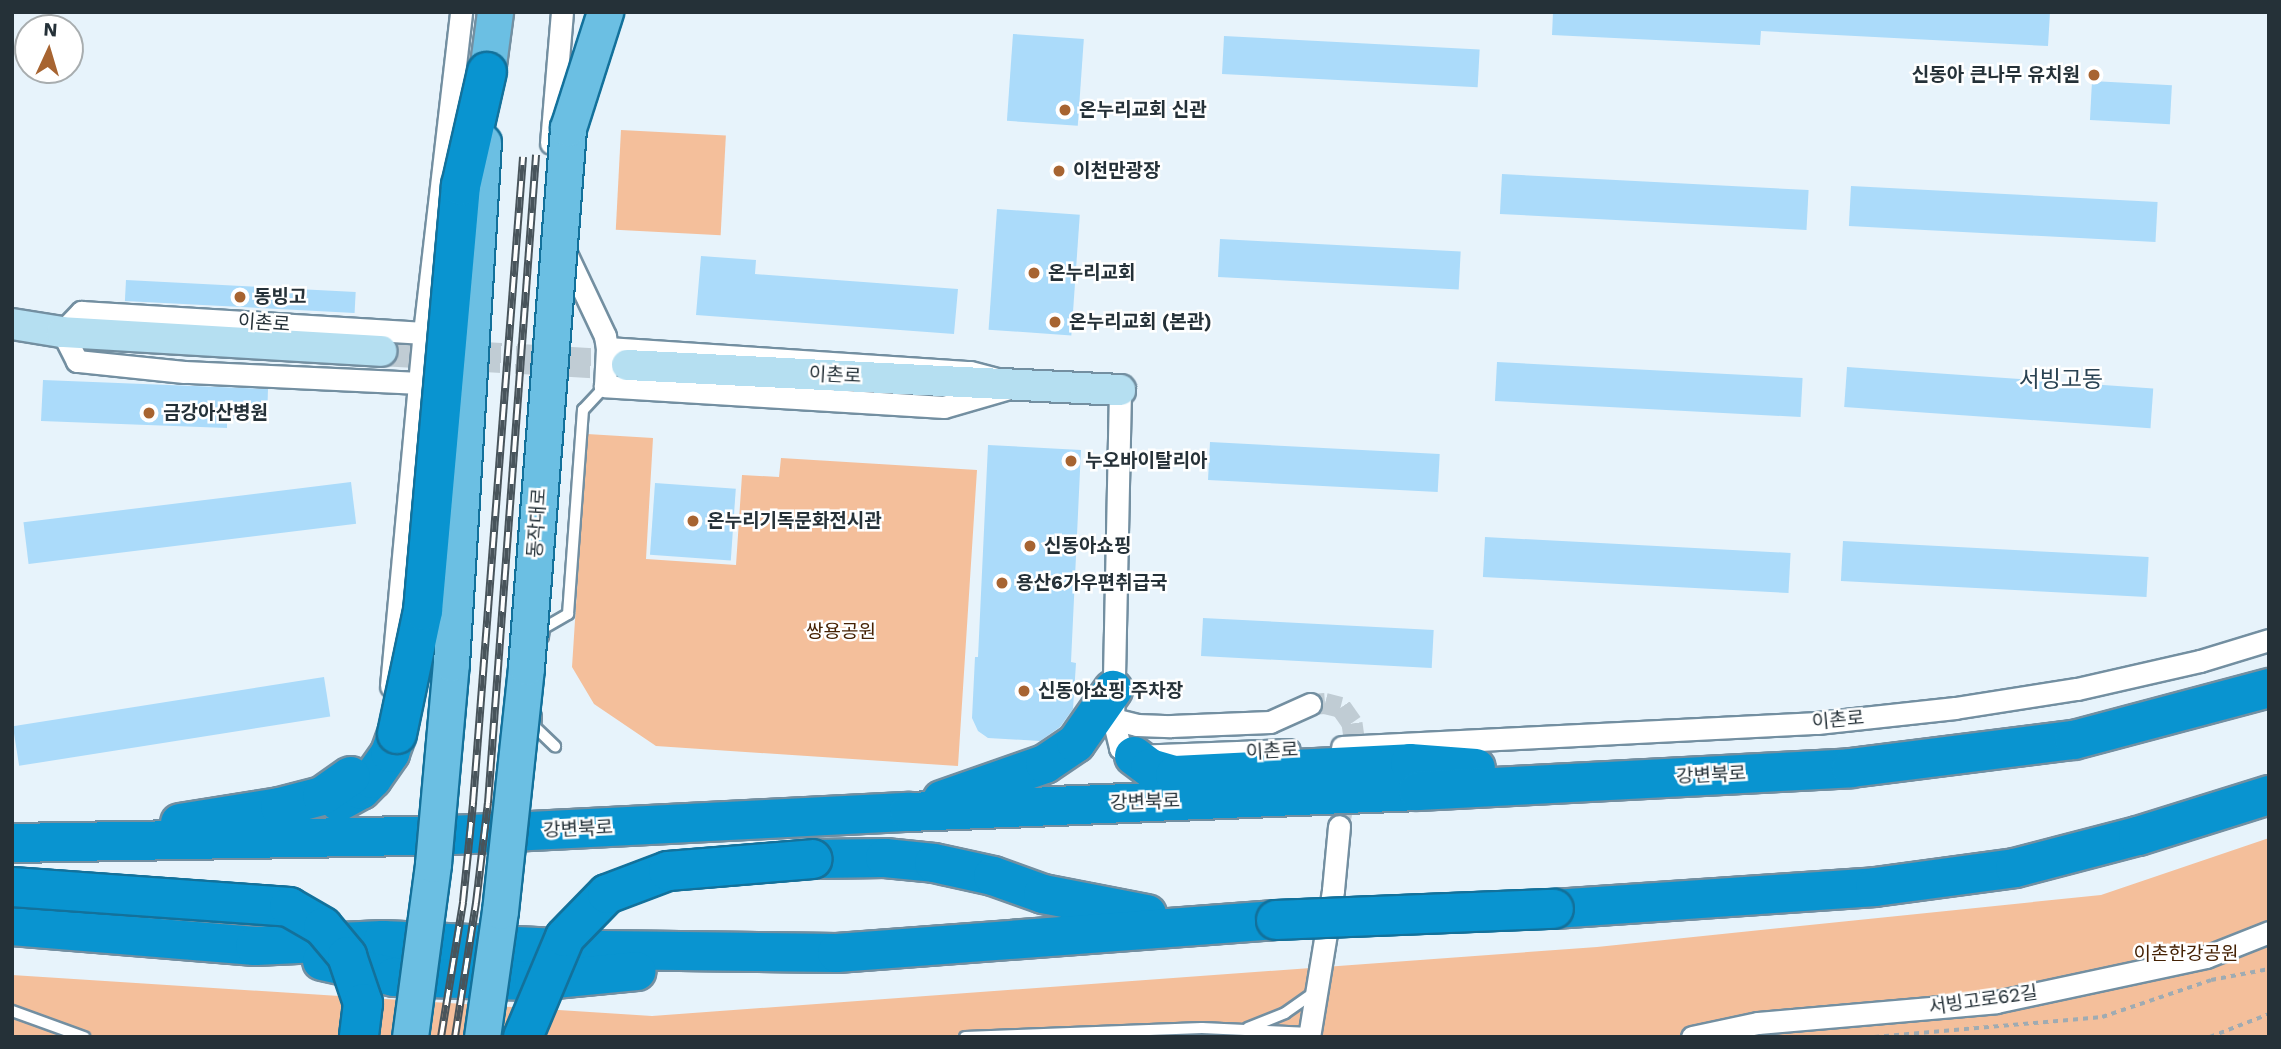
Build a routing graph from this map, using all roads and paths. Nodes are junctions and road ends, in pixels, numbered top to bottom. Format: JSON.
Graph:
{"nodes":[{"id":1,"x":461,"y":12,"type":"edge"},
{"id":2,"x":483,"y":12,"type":"edge"},
{"id":3,"x":495,"y":12,"type":"edge"},
{"id":4,"x":562,"y":12,"type":"edge"},
{"id":5,"x":605,"y":12,"type":"edge"},
{"id":6,"x":487,"y":72,"type":"junction"},
{"id":7,"x":12,"y":324,"type":"edge"},
{"id":8,"x":62,"y":332,"type":"junction"},
{"id":9,"x":424,"y":334,"type":"junction"},
{"id":10,"x":381,"y":351,"type":"tunnel mouth"},
{"id":11,"x":617,"y":357,"type":"junction"},
{"id":12,"x":420,"y":383,"type":"junction"},
{"id":13,"x":1020,"y":385,"type":"junction"},
{"id":14,"x":605,"y":386,"type":"junction"},
{"id":15,"x":1120,"y":390,"type":"joint"},
{"id":16,"x":2269,"y":640,"type":"edge"},
{"id":17,"x":541,"y":653,"type":"dead end"},
{"id":18,"x":2269,"y":688,"type":"edge"},
{"id":19,"x":537,"y":702,"type":"dead end"},
{"id":20,"x":1113,"y":704,"type":"junction"},
{"id":21,"x":1310,"y":704,"type":"tunnel mouth"},
{"id":22,"x":555,"y":746,"type":"dead end"},
{"id":23,"x":1134,"y":756,"type":"junction"},
{"id":24,"x":351,"y":776,"type":"joint"},
{"id":25,"x":1617,"y":780,"type":"junction"},
{"id":26,"x":2269,"y":795,"type":"edge"},
{"id":27,"x":248,"y":811,"type":"junction"},
{"id":28,"x":909,"y":812,"type":"junction"},
{"id":29,"x":1339,"y":826,"type":"tunnel mouth"},
{"id":30,"x":12,"y":843,"type":"edge"},
{"id":31,"x":56,"y":845,"type":"junction"},
{"id":32,"x":12,"y":887,"type":"edge"},
{"id":33,"x":1209,"y":923,"type":"junction"},
{"id":34,"x":12,"y":926,"type":"edge"},
{"id":35,"x":2269,"y":932,"type":"edge"},
{"id":36,"x":2269,"y":969,"type":"edge"},
{"id":37,"x":1317,"y":984,"type":"junction"},
{"id":38,"x":12,"y":1011,"type":"edge"},
{"id":39,"x":2269,"y":1014,"type":"edge"},
{"id":40,"x":1240,"y":1034,"type":"edge"},
{"id":41,"x":1310,"y":1035,"type":"edge"},
{"id":42,"x":84,"y":1037,"type":"edge"},
{"id":43,"x":359,"y":1037,"type":"edge"},
{"id":44,"x":410,"y":1037,"type":"edge"},
{"id":45,"x":482,"y":1037,"type":"edge"},
{"id":46,"x":523,"y":1037,"type":"edge"},
{"id":47,"x":965,"y":1037,"type":"edge"},
{"id":48,"x":1692,"y":1037,"type":"edge"},
{"id":49,"x":1874,"y":1037,"type":"edge"},
{"id":50,"x":2210,"y":1037,"type":"edge"}],
"edges":[{"from":1,"to":9,"type":"street"},
{"from":2,"to":6,"type":"main road"},
{"from":3,"to":6,"type":"main road"},
{"from":4,"to":11,"type":"street"},
{"from":5,"to":45,"type":"main road","name":"동작대로","bridge":true},
{"from":6,"to":27,"type":"highway","bridge":true},
{"from":6,"to":44,"type":"main road","bridge":true},
{"from":7,"to":8,"type":"street","name":"이촌로"},
{"from":8,"to":9,"type":"street","name":"이촌로"},
{"from":8,"to":10,"type":"street","name":"이촌로"},
{"from":8,"to":12,"type":"street"},
{"from":9,"to":12,"type":"street"},
{"from":11,"to":13,"type":"street","name":"이촌로"},
{"from":11,"to":14,"type":"street"},
{"from":12,"to":24,"type":"street"},
{"from":13,"to":14,"type":"street"},
{"from":13,"to":15,"type":"street","name":"이촌로"},
{"from":14,"to":17,"type":"lane"},
{"from":15,"to":20,"type":"street","name":"이촌로"},
{"from":16,"to":23,"type":"street","name":"이촌로"},
{"from":18,"to":25,"type":"highway","name":"강변북로"},
{"from":19,"to":22,"type":"lane"},
{"from":20,"to":21,"type":"street"},
{"from":20,"to":23,"type":"street","name":"이촌로"},
{"from":20,"to":28,"type":"highway"},
{"from":23,"to":25,"type":"highway"},
{"from":24,"to":27,"type":"highway"},
{"from":25,"to":28,"type":"highway","name":"강변북로"},
{"from":26,"to":33,"type":"highway","bridge":true},
{"from":27,"to":31,"type":"highway"},
{"from":28,"to":31,"type":"highway","name":"강변북로"},
{"from":29,"to":37,"type":"street"},
{"from":30,"to":31,"type":"highway","name":"강변북로"},
{"from":32,"to":43,"type":"highway","bridge":true},
{"from":33,"to":34,"type":"highway"},
{"from":33,"to":46,"type":"highway","bridge":true},
{"from":35,"to":48,"type":"street","name":"서빙고로62길"},
{"from":36,"to":49,"type":"path"},
{"from":37,"to":40,"type":"lane"},
{"from":37,"to":41,"type":"street"},
{"from":38,"to":42,"type":"lane"},
{"from":39,"to":50,"type":"path"},
{"from":40,"to":41,"type":"lane"},
{"from":40,"to":47,"type":"lane"}]}
